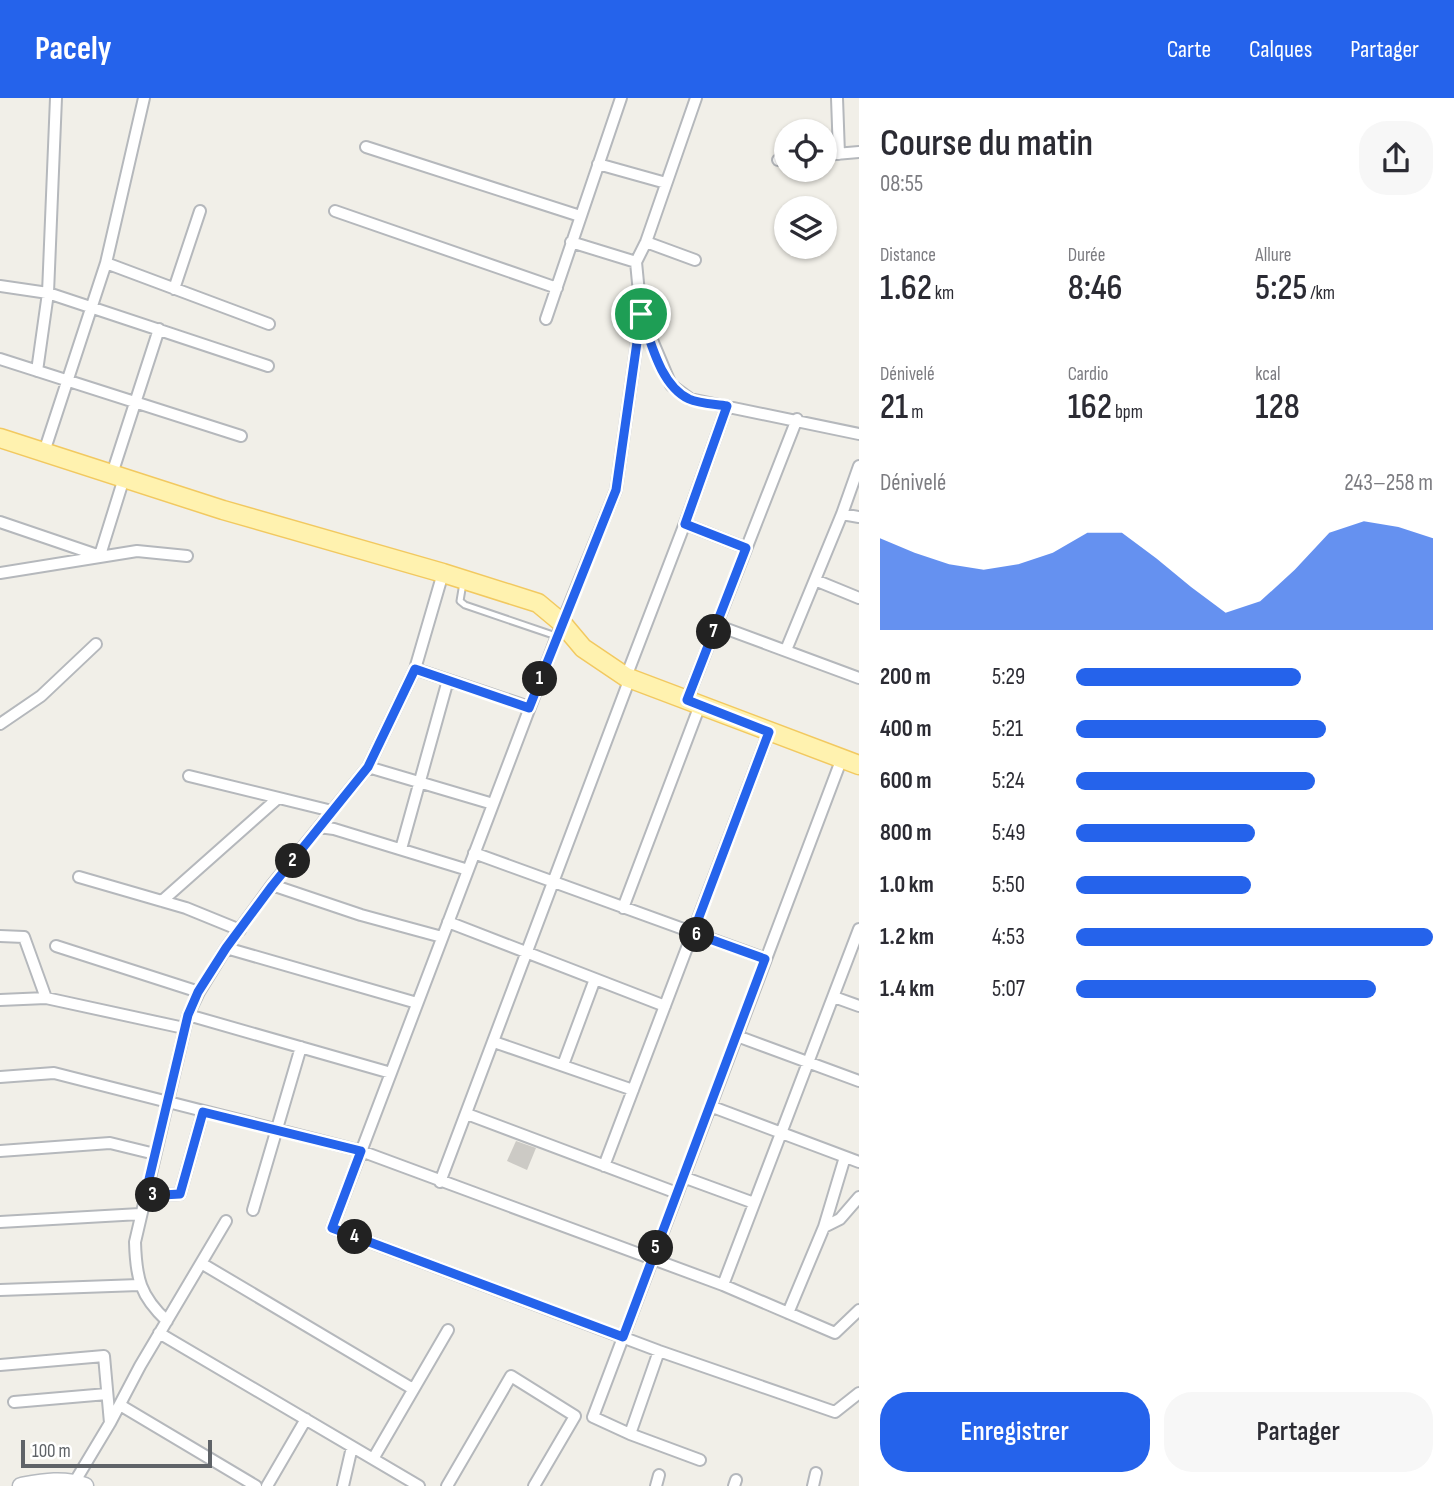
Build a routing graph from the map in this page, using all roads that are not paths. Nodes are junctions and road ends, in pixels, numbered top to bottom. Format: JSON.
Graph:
{"nodes":[{"id":1,"x":56,"y":98,"type":"edge"},
{"id":2,"x":144,"y":98,"type":"edge"},
{"id":3,"x":621,"y":98,"type":"edge"},
{"id":4,"x":696,"y":98,"type":"edge"},
{"id":5,"x":837,"y":98,"type":"edge"},
{"id":6,"x":366,"y":147,"type":"dead end"},
{"id":7,"x":859,"y":152,"type":"edge"},
{"id":8,"x":839,"y":154,"type":"joint"},
{"id":9,"x":597,"y":164,"type":"junction"},
{"id":10,"x":666,"y":183,"type":"junction"},
{"id":11,"x":200,"y":211,"type":"dead end"},
{"id":12,"x":335,"y":211,"type":"dead end"},
{"id":13,"x":580,"y":216,"type":"junction"},
{"id":14,"x":571,"y":242,"type":"junction"},
{"id":15,"x":646,"y":242,"type":"junction"},
{"id":16,"x":695,"y":260,"type":"dead end"},
{"id":17,"x":636,"y":262,"type":"junction"},
{"id":18,"x":106,"y":263,"type":"junction"},
{"id":19,"x":0,"y":286,"type":"edge"},
{"id":20,"x":557,"y":288,"type":"junction"},
{"id":21,"x":173,"y":289,"type":"junction"},
{"id":22,"x":48,"y":293,"type":"junction"},
{"id":23,"x":91,"y":307,"type":"junction"},
{"id":24,"x":641,"y":314,"type":"junction"},
{"id":25,"x":546,"y":319,"type":"dead end"},
{"id":26,"x":268,"y":324,"type":"dead end"},
{"id":27,"x":159,"y":329,"type":"junction"},
{"id":28,"x":0,"y":359,"type":"edge"},
{"id":29,"x":268,"y":366,"type":"dead end"},
{"id":30,"x":37,"y":371,"type":"junction"},
{"id":31,"x":67,"y":380,"type":"junction"},
{"id":32,"x":135,"y":402,"type":"junction"},
{"id":33,"x":727,"y":406,"type":"junction"},
{"id":34,"x":797,"y":419,"type":"junction"},
{"id":35,"x":859,"y":434,"type":"edge"},
{"id":36,"x":241,"y":436,"type":"dead end"},
{"id":37,"x":0,"y":438,"type":"edge"},
{"id":38,"x":44,"y":452,"type":"junction"},
{"id":39,"x":859,"y":467,"type":"edge"},
{"id":40,"x":118,"y":476,"type":"junction"},
{"id":41,"x":842,"y":514,"type":"junction"},
{"id":42,"x":859,"y":517,"type":"edge"},
{"id":43,"x":0,"y":522,"type":"edge"},
{"id":44,"x":685,"y":524,"type":"junction"},
{"id":45,"x":746,"y":548,"type":"junction"},
{"id":46,"x":100,"y":555,"type":"junction"},
{"id":47,"x":187,"y":556,"type":"dead end"},
{"id":48,"x":0,"y":573,"type":"edge"},
{"id":49,"x":443,"y":573,"type":"junction"},
{"id":50,"x":464,"y":579,"type":"junction"},
{"id":51,"x":816,"y":580,"type":"junction"},
{"id":52,"x":859,"y":598,"type":"edge"},
{"id":53,"x":716,"y":625,"type":"junction"},
{"id":54,"x":559,"y":629,"type":"junction"},
{"id":55,"x":96,"y":644,"type":"dead end"},
{"id":56,"x":786,"y":650,"type":"junction"},
{"id":57,"x":415,"y":669,"type":"junction"},
{"id":58,"x":628,"y":677,"type":"junction"},
{"id":59,"x":859,"y":678,"type":"edge"},
{"id":60,"x":448,"y":680,"type":"junction"},
{"id":61,"x":694,"y":703,"type":"junction"},
{"id":62,"x":529,"y":708,"type":"junction"},
{"id":63,"x":0,"y":724,"type":"edge"},
{"id":64,"x":769,"y":732,"type":"junction"},
{"id":65,"x":842,"y":758,"type":"junction"},
{"id":66,"x":859,"y":765,"type":"edge"},
{"id":67,"x":368,"y":767,"type":"junction"},
{"id":68,"x":189,"y":776,"type":"dead end"},
{"id":69,"x":419,"y":783,"type":"junction"},
{"id":70,"x":277,"y":799,"type":"junction"},
{"id":71,"x":493,"y":804,"type":"junction"},
{"id":72,"x":332,"y":811,"type":"junction"},
{"id":73,"x":319,"y":827,"type":"junction"},
{"id":74,"x":401,"y":849,"type":"junction"},
{"id":75,"x":474,"y":853,"type":"junction"},
{"id":76,"x":468,"y":870,"type":"junction"},
{"id":77,"x":79,"y":877,"type":"dead end"},
{"id":78,"x":553,"y":882,"type":"junction"},
{"id":79,"x":272,"y":886,"type":"junction"},
{"id":80,"x":162,"y":901,"type":"junction"},
{"id":81,"x":623,"y":908,"type":"junction"},
{"id":82,"x":448,"y":922,"type":"junction"},
{"id":83,"x":859,"y":929,"type":"edge"},
{"id":84,"x":240,"y":930,"type":"junction"},
{"id":85,"x":693,"y":933,"type":"junction"},
{"id":86,"x":0,"y":936,"type":"edge"},
{"id":87,"x":442,"y":937,"type":"junction"},
{"id":88,"x":56,"y":946,"type":"dead end"},
{"id":89,"x":226,"y":948,"type":"junction"},
{"id":90,"x":526,"y":953,"type":"junction"},
{"id":91,"x":765,"y":959,"type":"junction"},
{"id":92,"x":595,"y":979,"type":"junction"},
{"id":93,"x":198,"y":992,"type":"junction"},
{"id":94,"x":834,"y":997,"type":"junction"},
{"id":95,"x":46,"y":998,"type":"junction"},
{"id":96,"x":0,"y":1000,"type":"edge"},
{"id":97,"x":417,"y":1003,"type":"junction"},
{"id":98,"x":665,"y":1006,"type":"junction"},
{"id":99,"x":859,"y":1006,"type":"edge"},
{"id":100,"x":188,"y":1015,"type":"junction"},
{"id":101,"x":184,"y":1028,"type":"junction"},
{"id":102,"x":737,"y":1036,"type":"junction"},
{"id":103,"x":494,"y":1042,"type":"junction"},
{"id":104,"x":300,"y":1047,"type":"junction"},
{"id":105,"x":807,"y":1062,"type":"junction"},
{"id":106,"x":563,"y":1065,"type":"junction"},
{"id":107,"x":391,"y":1073,"type":"junction"},
{"id":108,"x":0,"y":1077,"type":"edge"},
{"id":109,"x":859,"y":1082,"type":"edge"},
{"id":110,"x":633,"y":1090,"type":"junction"},
{"id":111,"x":167,"y":1101,"type":"junction"},
{"id":112,"x":710,"y":1106,"type":"junction"},
{"id":113,"x":203,"y":1112,"type":"junction"},
{"id":114,"x":467,"y":1114,"type":"junction"},
{"id":115,"x":275,"y":1129,"type":"junction"},
{"id":116,"x":780,"y":1133,"type":"junction"},
{"id":117,"x":0,"y":1151,"type":"edge"},
{"id":118,"x":361,"y":1151,"type":"junction"},
{"id":119,"x":155,"y":1154,"type":"junction"},
{"id":120,"x":845,"y":1157,"type":"junction"},
{"id":121,"x":859,"y":1162,"type":"edge"},
{"id":122,"x":604,"y":1166,"type":"junction"},
{"id":123,"x":683,"y":1177,"type":"junction"},
{"id":124,"x":440,"y":1182,"type":"junction"},
{"id":125,"x":677,"y":1193,"type":"junction"},
{"id":126,"x":145,"y":1196,"type":"junction"},
{"id":127,"x":859,"y":1197,"type":"edge"},
{"id":128,"x":754,"y":1203,"type":"junction"},
{"id":129,"x":253,"y":1210,"type":"dead end"},
{"id":130,"x":140,"y":1214,"type":"junction"},
{"id":131,"x":226,"y":1221,"type":"dead end"},
{"id":132,"x":0,"y":1222,"type":"edge"},
{"id":133,"x":824,"y":1227,"type":"junction"},
{"id":134,"x":653,"y":1258,"type":"junction"},
{"id":135,"x":201,"y":1263,"type":"junction"},
{"id":136,"x":139,"y":1285,"type":"junction"},
{"id":137,"x":723,"y":1285,"type":"junction"},
{"id":138,"x":0,"y":1290,"type":"edge"},
{"id":139,"x":859,"y":1310,"type":"edge"},
{"id":140,"x":788,"y":1313,"type":"junction"},
{"id":141,"x":167,"y":1321,"type":"junction"},
{"id":142,"x":448,"y":1330,"type":"dead end"},
{"id":143,"x":159,"y":1333,"type":"junction"},
{"id":144,"x":623,"y":1337,"type":"junction"},
{"id":145,"x":659,"y":1351,"type":"junction"},
{"id":146,"x":0,"y":1365,"type":"edge"},
{"id":147,"x":413,"y":1390,"type":"junction"},
{"id":148,"x":859,"y":1393,"type":"edge"},
{"id":149,"x":107,"y":1394,"type":"junction"},
{"id":150,"x":14,"y":1402,"type":"dead end"},
{"id":151,"x":120,"y":1405,"type":"junction"},
{"id":152,"x":306,"y":1419,"type":"junction"},
{"id":153,"x":110,"y":1423,"type":"junction"},
{"id":154,"x":630,"y":1434,"type":"junction"},
{"id":155,"x":352,"y":1447,"type":"junction"},
{"id":156,"x":373,"y":1459,"type":"junction"},
{"id":157,"x":700,"y":1460,"type":"dead end"},
{"id":158,"x":816,"y":1473,"type":"dead end"},
{"id":159,"x":77,"y":1484,"type":"edge"},
{"id":160,"x":21,"y":1486,"type":"edge"},
{"id":161,"x":256,"y":1486,"type":"edge"},
{"id":162,"x":267,"y":1486,"type":"edge"},
{"id":163,"x":343,"y":1486,"type":"edge"},
{"id":164,"x":419,"y":1486,"type":"edge"},
{"id":165,"x":447,"y":1486,"type":"edge"},
{"id":166,"x":534,"y":1486,"type":"edge"},
{"id":167,"x":813,"y":1486,"type":"edge"}],
"edges":[{"from":1,"to":22,"type":"street"},
{"from":2,"to":18,"type":"street"},
{"from":3,"to":9,"type":"street"},
{"from":4,"to":10,"type":"street"},
{"from":5,"to":8,"type":"street"},
{"from":6,"to":13,"type":"street"},
{"from":7,"to":8,"type":"street"},
{"from":9,"to":10,"type":"street"},
{"from":9,"to":13,"type":"street"},
{"from":10,"to":15,"type":"street"},
{"from":11,"to":21,"type":"street"},
{"from":12,"to":20,"type":"street"},
{"from":13,"to":14,"type":"street"},
{"from":14,"to":17,"type":"street"},
{"from":14,"to":20,"type":"street"},
{"from":15,"to":16,"type":"street"},
{"from":15,"to":17,"type":"street"},
{"from":17,"to":24,"type":"street"},
{"from":18,"to":21,"type":"street"},
{"from":18,"to":23,"type":"street"},
{"from":19,"to":22,"type":"street"},
{"from":20,"to":25,"type":"street"},
{"from":21,"to":26,"type":"street"},
{"from":22,"to":23,"type":"street"},
{"from":22,"to":30,"type":"street"},
{"from":23,"to":27,"type":"street"},
{"from":23,"to":31,"type":"street"},
{"from":24,"to":33,"type":"street"},
{"from":24,"to":54,"type":"street"},
{"from":27,"to":29,"type":"street"},
{"from":27,"to":32,"type":"street"},
{"from":28,"to":30,"type":"street"},
{"from":30,"to":31,"type":"street"},
{"from":31,"to":32,"type":"street"},
{"from":31,"to":38,"type":"street"},
{"from":32,"to":36,"type":"street"},
{"from":32,"to":40,"type":"street"},
{"from":33,"to":34,"type":"street"},
{"from":33,"to":44,"type":"street"},
{"from":34,"to":35,"type":"street"},
{"from":34,"to":45,"type":"street"},
{"from":37,"to":38,"type":"main road"},
{"from":38,"to":40,"type":"main road"},
{"from":39,"to":41,"type":"street"},
{"from":40,"to":46,"type":"street"},
{"from":40,"to":49,"type":"main road"},
{"from":41,"to":42,"type":"street"},
{"from":41,"to":51,"type":"street"},
{"from":43,"to":46,"type":"street"},
{"from":44,"to":45,"type":"street"},
{"from":44,"to":58,"type":"street"},
{"from":45,"to":53,"type":"street"},
{"from":46,"to":47,"type":"street"},
{"from":46,"to":48,"type":"street"},
{"from":49,"to":50,"type":"main road"},
{"from":49,"to":57,"type":"street"},
{"from":50,"to":54,"type":"main road"},
{"from":50,"to":54,"type":"lane"},
{"from":51,"to":52,"type":"street"},
{"from":51,"to":56,"type":"street"},
{"from":53,"to":56,"type":"street"},
{"from":53,"to":61,"type":"street"},
{"from":54,"to":58,"type":"main road"},
{"from":54,"to":62,"type":"street"},
{"from":55,"to":63,"type":"street"},
{"from":56,"to":59,"type":"street"},
{"from":57,"to":60,"type":"street"},
{"from":57,"to":67,"type":"street"},
{"from":58,"to":61,"type":"main road"},
{"from":58,"to":78,"type":"street"},
{"from":60,"to":62,"type":"street"},
{"from":60,"to":69,"type":"street"},
{"from":61,"to":64,"type":"main road"},
{"from":61,"to":81,"type":"street"},
{"from":62,"to":71,"type":"street"},
{"from":64,"to":65,"type":"main road"},
{"from":64,"to":85,"type":"street"},
{"from":65,"to":66,"type":"main road"},
{"from":65,"to":91,"type":"street"},
{"from":67,"to":69,"type":"street"},
{"from":67,"to":72,"type":"street"},
{"from":68,"to":70,"type":"street"},
{"from":69,"to":71,"type":"street"},
{"from":69,"to":74,"type":"street"},
{"from":70,"to":72,"type":"street"},
{"from":70,"to":80,"type":"street"},
{"from":71,"to":75,"type":"street"},
{"from":72,"to":73,"type":"street"},
{"from":73,"to":74,"type":"street"},
{"from":73,"to":79,"type":"street"},
{"from":74,"to":76,"type":"street"},
{"from":75,"to":76,"type":"street"},
{"from":75,"to":78,"type":"street"},
{"from":76,"to":82,"type":"street"},
{"from":77,"to":80,"type":"street"},
{"from":78,"to":81,"type":"street"},
{"from":78,"to":90,"type":"street"},
{"from":79,"to":84,"type":"street"},
{"from":79,"to":87,"type":"street"},
{"from":80,"to":84,"type":"street"},
{"from":81,"to":85,"type":"street"},
{"from":82,"to":87,"type":"street"},
{"from":82,"to":90,"type":"street"},
{"from":83,"to":94,"type":"street"},
{"from":84,"to":89,"type":"street"},
{"from":85,"to":91,"type":"street"},
{"from":85,"to":98,"type":"street"},
{"from":86,"to":95,"type":"street"},
{"from":87,"to":97,"type":"street"},
{"from":88,"to":93,"type":"street"},
{"from":89,"to":93,"type":"street"},
{"from":89,"to":97,"type":"street"},
{"from":90,"to":92,"type":"street"},
{"from":90,"to":103,"type":"street"},
{"from":91,"to":102,"type":"street"},
{"from":92,"to":98,"type":"street"},
{"from":92,"to":106,"type":"street"},
{"from":93,"to":100,"type":"street"},
{"from":94,"to":99,"type":"street"},
{"from":94,"to":105,"type":"street"},
{"from":95,"to":96,"type":"street"},
{"from":95,"to":101,"type":"street"},
{"from":97,"to":107,"type":"street"},
{"from":98,"to":110,"type":"street"},
{"from":100,"to":101,"type":"street"},
{"from":100,"to":104,"type":"street"},
{"from":101,"to":111,"type":"street"},
{"from":102,"to":105,"type":"street"},
{"from":102,"to":112,"type":"street"},
{"from":103,"to":106,"type":"street"},
{"from":103,"to":114,"type":"street"},
{"from":104,"to":107,"type":"street"},
{"from":104,"to":115,"type":"street"},
{"from":105,"to":109,"type":"street"},
{"from":105,"to":116,"type":"street"},
{"from":106,"to":110,"type":"street"},
{"from":107,"to":118,"type":"street"},
{"from":108,"to":111,"type":"street"},
{"from":110,"to":122,"type":"street"},
{"from":111,"to":113,"type":"street"},
{"from":111,"to":119,"type":"street"},
{"from":112,"to":116,"type":"street"},
{"from":112,"to":123,"type":"street"},
{"from":113,"to":115,"type":"street"},
{"from":113,"to":126,"type":"street"},
{"from":114,"to":122,"type":"street"},
{"from":114,"to":124,"type":"street"},
{"from":115,"to":118,"type":"street"},
{"from":115,"to":129,"type":"street"},
{"from":116,"to":120,"type":"street"},
{"from":116,"to":128,"type":"street"},
{"from":117,"to":119,"type":"street"},
{"from":118,"to":124,"type":"street"},
{"from":118,"to":144,"type":"street"},
{"from":119,"to":126,"type":"street"},
{"from":120,"to":121,"type":"street"},
{"from":120,"to":133,"type":"street"},
{"from":122,"to":125,"type":"street"},
{"from":123,"to":125,"type":"street"},
{"from":123,"to":128,"type":"street"},
{"from":124,"to":134,"type":"street"},
{"from":125,"to":134,"type":"street"},
{"from":126,"to":130,"type":"street"},
{"from":127,"to":133,"type":"street"},
{"from":128,"to":137,"type":"street"},
{"from":130,"to":132,"type":"street"},
{"from":130,"to":136,"type":"street"},
{"from":131,"to":135,"type":"street"},
{"from":133,"to":140,"type":"street"},
{"from":134,"to":137,"type":"street"},
{"from":134,"to":144,"type":"street"},
{"from":135,"to":141,"type":"street"},
{"from":135,"to":147,"type":"street"},
{"from":136,"to":138,"type":"street"},
{"from":136,"to":141,"type":"street"},
{"from":137,"to":140,"type":"street"},
{"from":139,"to":140,"type":"street"},
{"from":141,"to":143,"type":"street"},
{"from":142,"to":147,"type":"street"},
{"from":143,"to":151,"type":"street"},
{"from":143,"to":152,"type":"street"},
{"from":144,"to":145,"type":"street"},
{"from":144,"to":154,"type":"street"},
{"from":145,"to":148,"type":"street"},
{"from":145,"to":154,"type":"street"},
{"from":146,"to":149,"type":"street"},
{"from":147,"to":156,"type":"street"},
{"from":149,"to":150,"type":"street"},
{"from":149,"to":153,"type":"street"},
{"from":151,"to":153,"type":"street"},
{"from":151,"to":161,"type":"street"},
{"from":152,"to":155,"type":"street"},
{"from":152,"to":162,"type":"street"},
{"from":153,"to":159,"type":"street"},
{"from":154,"to":157,"type":"street"},
{"from":155,"to":156,"type":"street"},
{"from":155,"to":163,"type":"street"},
{"from":156,"to":164,"type":"street"},
{"from":158,"to":167,"type":"street"},
{"from":159,"to":160,"type":"street"},
{"from":165,"to":166,"type":"street"}]}
